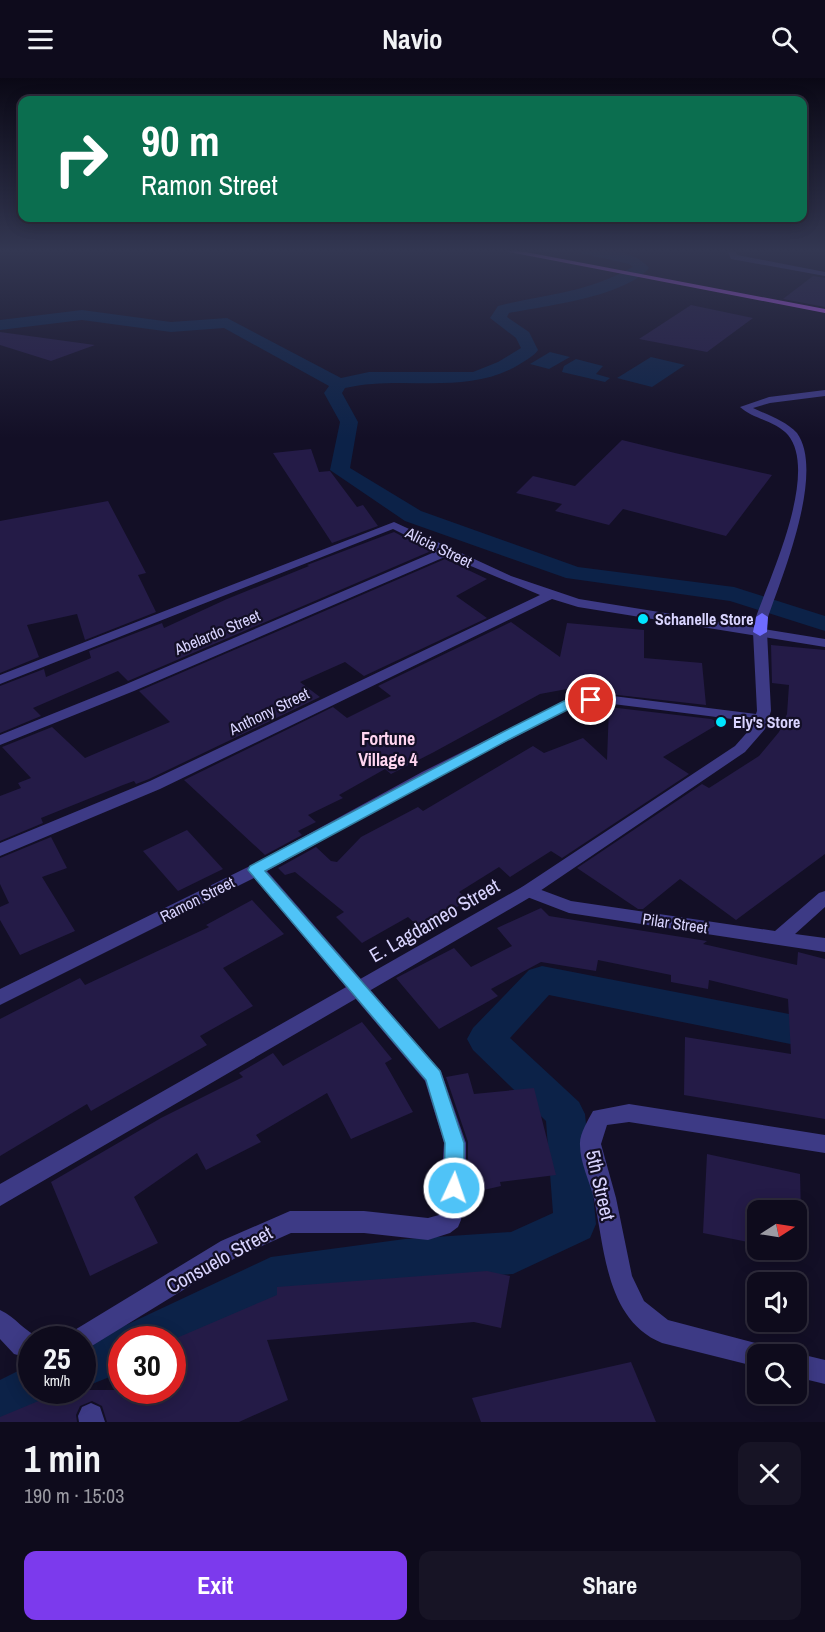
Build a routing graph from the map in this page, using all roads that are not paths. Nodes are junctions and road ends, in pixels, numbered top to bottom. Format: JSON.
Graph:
{"nodes":[{"id":1,"x":825,"y":393,"type":"edge"},
{"id":2,"x":446,"y":552,"type":"junction"},
{"id":3,"x":549,"y":596,"type":"junction"},
{"id":4,"x":761,"y":624,"type":"junction"},
{"id":5,"x":825,"y":643,"type":"edge"},
{"id":6,"x":0,"y":680,"type":"edge"},
{"id":7,"x":764,"y":719,"type":"junction"},
{"id":8,"x":0,"y":740,"type":"edge"},
{"id":9,"x":0,"y":850,"type":"edge"},
{"id":10,"x":255,"y":870,"type":"junction"},
{"id":11,"x":528,"y":891,"type":"junction"},
{"id":12,"x":825,"y":897,"type":"edge"},
{"id":13,"x":780,"y":937,"type":"junction"},
{"id":14,"x":825,"y":945,"type":"edge"},
{"id":15,"x":360,"y":989,"type":"junction"},
{"id":16,"x":0,"y":998,"type":"edge"},
{"id":17,"x":825,"y":1144,"type":"edge"},
{"id":18,"x":0,"y":1196,"type":"edge"},
{"id":19,"x":0,"y":1322,"type":"edge"},
{"id":20,"x":96,"y":1331,"type":"edge"},
{"id":21,"x":18,"y":1340,"type":"edge"},
{"id":22,"x":747,"y":1352,"type":"edge"},
{"id":23,"x":807,"y":1368,"type":"edge"},
{"id":24,"x":825,"y":1372,"type":"edge"}],
"edges":[{"from":1,"to":4,"type":"street"},
{"from":2,"to":3,"type":"street","name":"Alicia Street"},
{"from":2,"to":6,"type":"street","name":"Alicia Street"},
{"from":2,"to":8,"type":"street","name":"Abelardo Street"},
{"from":3,"to":4,"type":"street","name":"Alicia Street"},
{"from":3,"to":9,"type":"street","name":"Anthony Street"},
{"from":4,"to":5,"type":"street","name":"Alicia Street"},
{"from":4,"to":7,"type":"street"},
{"from":7,"to":10,"type":"street","name":"Ramon Street"},
{"from":7,"to":11,"type":"street","name":"E. Lagdameo Street"},
{"from":10,"to":15,"type":"street","name":"Consuelo Street"},
{"from":10,"to":16,"type":"street","name":"Ramon Street"},
{"from":11,"to":13,"type":"street","name":"Pilar Street"},
{"from":11,"to":15,"type":"street","name":"E. Lagdameo Street"},
{"from":12,"to":13,"type":"street"},
{"from":13,"to":14,"type":"street","name":"Pilar Street"},
{"from":15,"to":18,"type":"street","name":"E. Lagdameo Street"},
{"from":15,"to":20,"type":"street","name":"Consuelo Street"},
{"from":17,"to":22,"type":"street","name":"5th Street"},
{"from":19,"to":21,"type":"street"},
{"from":23,"to":24,"type":"street"}]}
